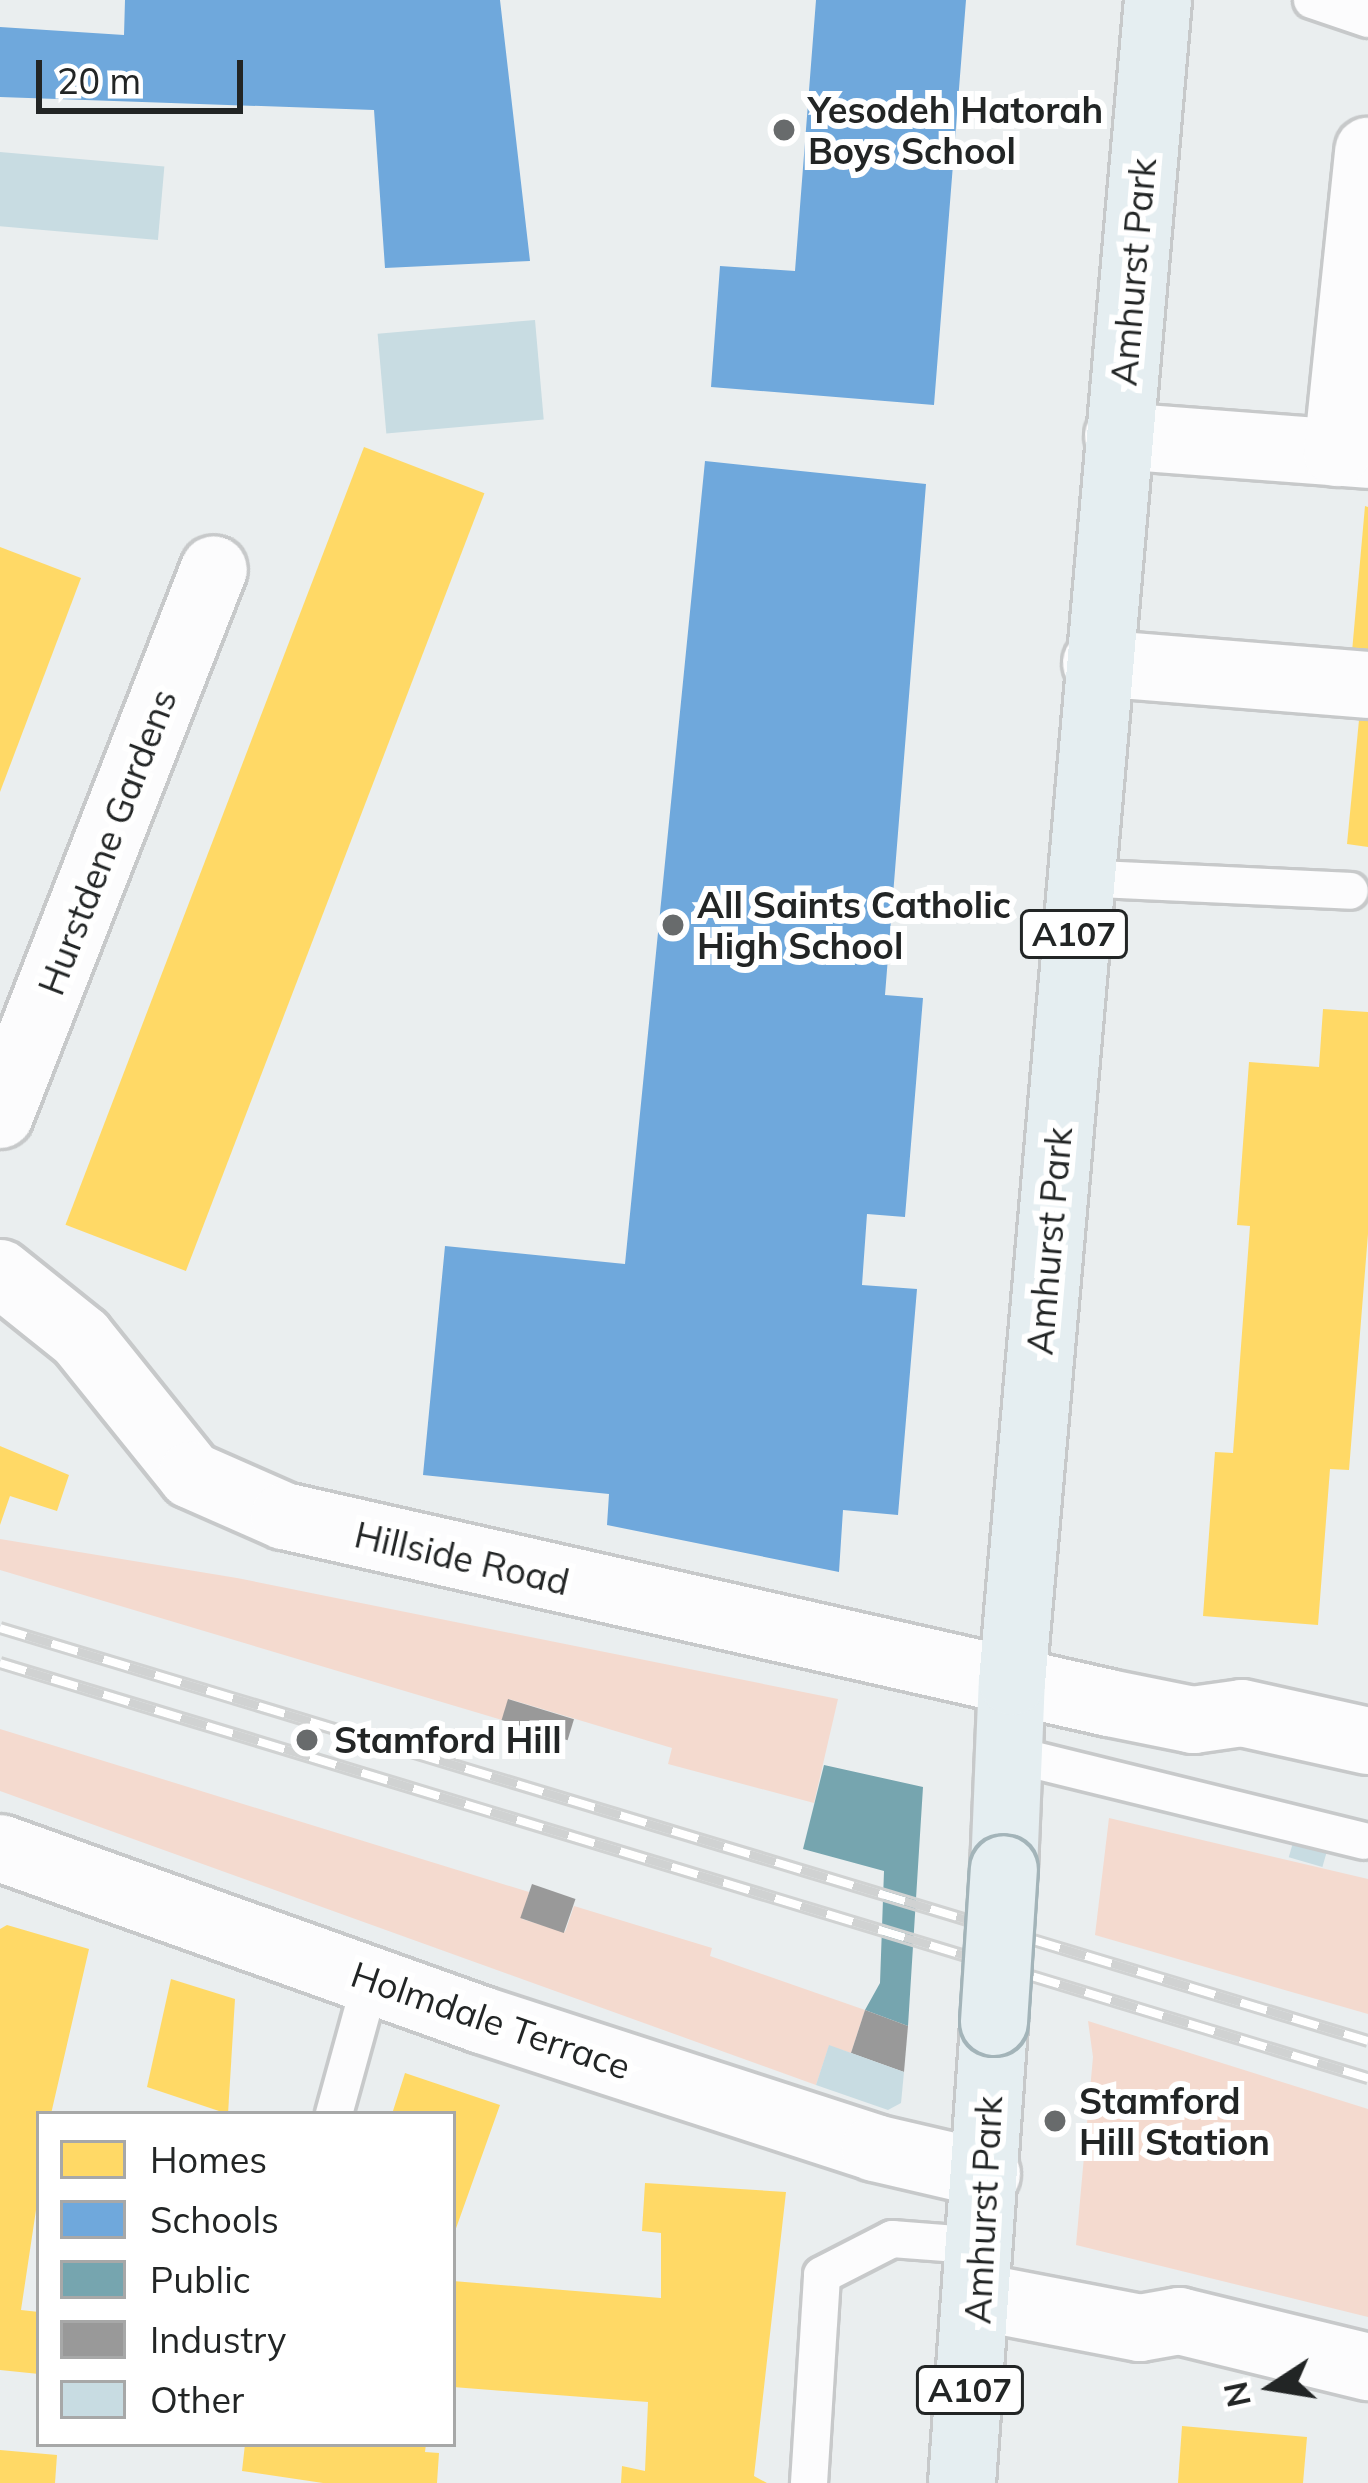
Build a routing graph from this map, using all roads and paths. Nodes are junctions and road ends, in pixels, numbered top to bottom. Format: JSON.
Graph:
{"nodes":[{"id":1,"x":1158,"y":0,"type":"edge"},
{"id":2,"x":1312,"y":0,"type":"edge"},
{"id":3,"x":1365,"y":10,"type":"edge"},
{"id":4,"x":1368,"y":151,"type":"edge"},
{"id":5,"x":1118,"y":436,"type":"junction"},
{"id":6,"x":1353,"y":454,"type":"edge"},
{"id":7,"x":214,"y":569,"type":"dead end"},
{"id":8,"x":1096,"y":663,"type":"junction"},
{"id":9,"x":1368,"y":686,"type":"edge"},
{"id":10,"x":1079,"y":878,"type":"junction"},
{"id":11,"x":1349,"y":891,"type":"dead end"},
{"id":12,"x":0,"y":1115,"type":"edge"},
{"id":13,"x":0,"y":1273,"type":"edge"},
{"id":14,"x":1012,"y":1682,"type":"junction"},
{"id":15,"x":1368,"y":1741,"type":"edge"},
{"id":16,"x":1010,"y":1754,"type":"junction"},
{"id":17,"x":1363,"y":1840,"type":"dead end"},
{"id":18,"x":0,"y":1848,"type":"edge"},
{"id":19,"x":371,"y":1980,"type":"junction"},
{"id":20,"x":335,"y":2111,"type":"edge"},
{"id":21,"x":987,"y":2174,"type":"junction"},
{"id":22,"x":981,"y":2272,"type":"junction"},
{"id":23,"x":1368,"y":2367,"type":"edge"},
{"id":24,"x":808,"y":2483,"type":"edge"},
{"id":25,"x":962,"y":2483,"type":"edge"}],
"edges":[{"from":1,"to":5,"type":"main road","name":"Amhurst Park","number":"A107"},
{"from":2,"to":3,"type":"lane"},
{"from":4,"to":6,"type":"street"},
{"from":5,"to":6,"type":"street"},
{"from":5,"to":8,"type":"main road","name":"Amhurst Park","number":"A107"},
{"from":7,"to":12,"type":"street","name":"Hurstdene Gardens"},
{"from":8,"to":9,"type":"street"},
{"from":8,"to":10,"type":"main road","name":"Amhurst Park","number":"A107"},
{"from":10,"to":11,"type":"lane"},
{"from":10,"to":14,"type":"main road","name":"Amhurst Park","number":"A107"},
{"from":13,"to":14,"type":"street","name":"Hillside Road"},
{"from":14,"to":15,"type":"street","name":"Hillside Road"},
{"from":14,"to":16,"type":"main road","name":"Amhurst Park","number":"A107"},
{"from":16,"to":17,"type":"lane"},
{"from":16,"to":21,"type":"main road","name":"Amhurst Park","number":"A107","bridge":true},
{"from":18,"to":19,"type":"street","name":"Holmdale Terrace"},
{"from":19,"to":20,"type":"lane"},
{"from":19,"to":21,"type":"street","name":"Holmdale Terrace"},
{"from":21,"to":22,"type":"main road","name":"Amhurst Park","number":"A107"},
{"from":22,"to":23,"type":"street"},
{"from":22,"to":24,"type":"lane"},
{"from":22,"to":25,"type":"main road","name":"Amhurst Park","number":"A107"}]}
